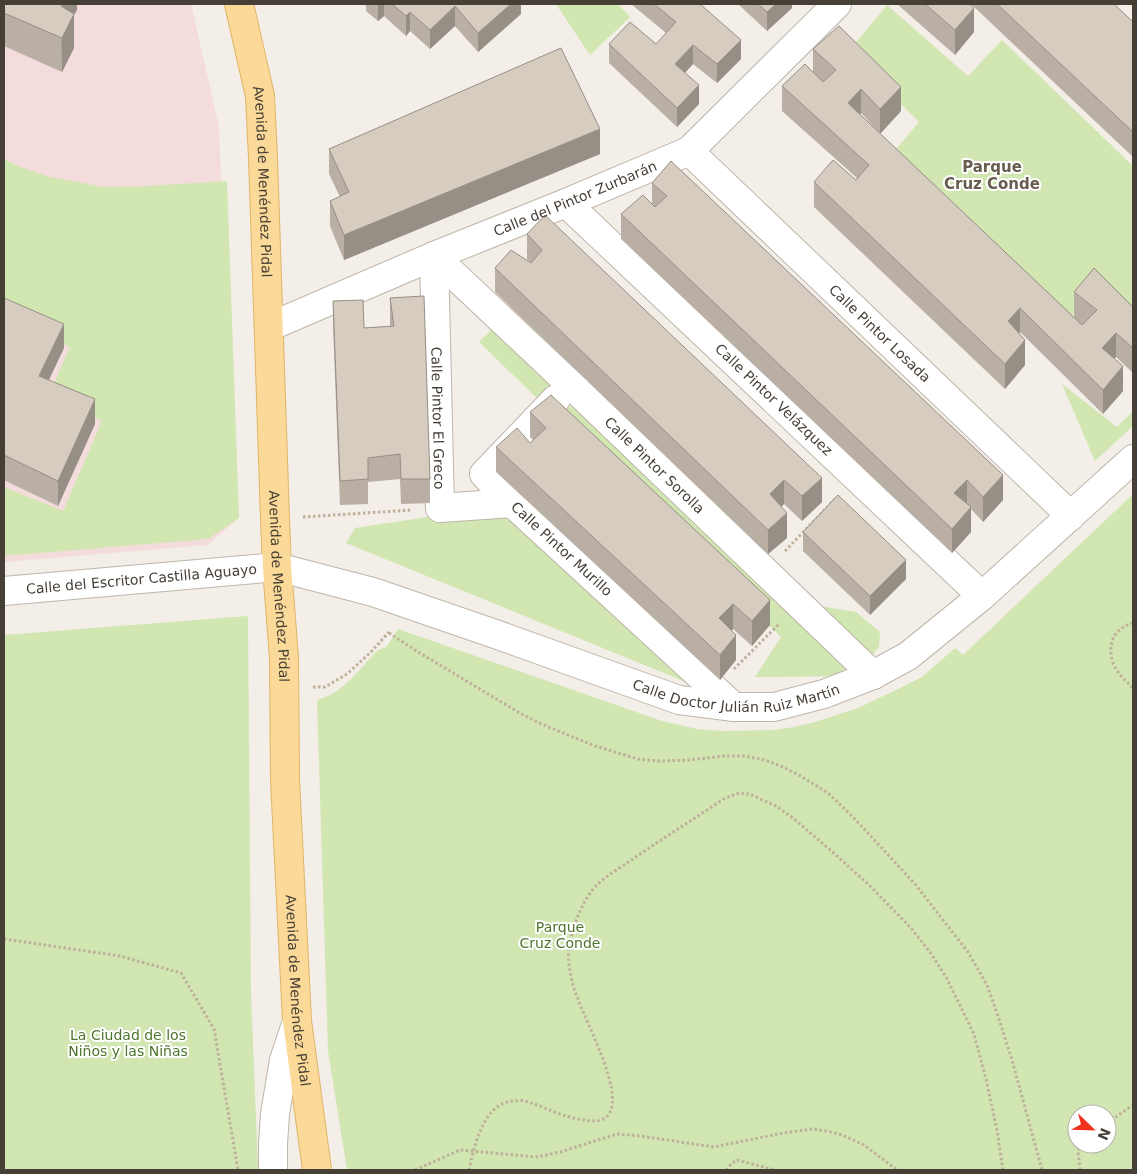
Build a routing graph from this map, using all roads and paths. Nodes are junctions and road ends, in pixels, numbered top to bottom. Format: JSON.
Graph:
{"nodes":[{"id":1,"x":239,"y":4,"type":"edge"},
{"id":2,"x":837,"y":4,"type":"edge"},
{"id":3,"x":689,"y":151,"type":"junction"},
{"id":4,"x":566,"y":204,"type":"junction"},
{"id":5,"x":434,"y":256,"type":"junction"},
{"id":6,"x":269,"y":327,"type":"junction"},
{"id":7,"x":570,"y":384,"type":"junction"},
{"id":8,"x":1133,"y":459,"type":"edge"},
{"id":9,"x":856,"y":478,"type":"junction"},
{"id":10,"x":512,"y":503,"type":"junction"},
{"id":11,"x":440,"y":508,"type":"junction"},
{"id":12,"x":1071,"y":516,"type":"junction"},
{"id":13,"x":275,"y":518,"type":"junction"},
{"id":14,"x":277,"y":567,"type":"junction"},
{"id":15,"x":765,"y":571,"type":"junction"},
{"id":16,"x":4,"y":591,"type":"edge"},
{"id":17,"x":982,"y":596,"type":"junction"},
{"id":18,"x":799,"y":604,"type":"junction"},
{"id":19,"x":1133,"y":623,"type":"edge"},
{"id":20,"x":392,"y":627,"type":"dead end"},
{"id":21,"x":389,"y":633,"type":"junction"},
{"id":22,"x":873,"y":675,"type":"junction"},
{"id":23,"x":307,"y":686,"type":"dead end"},
{"id":24,"x":1133,"y":688,"type":"edge"},
{"id":25,"x":724,"y":698,"type":"junction"},
{"id":26,"x":4,"y":939,"type":"edge"},
{"id":27,"x":296,"y":1021,"type":"junction"},
{"id":28,"x":1133,"y":1105,"type":"edge"},
{"id":29,"x":1117,"y":1116,"type":"edge"},
{"id":30,"x":473,"y":1150,"type":"junction"},
{"id":31,"x":1078,"y":1154,"type":"edge"},
{"id":32,"x":238,"y":1170,"type":"edge"},
{"id":33,"x":273,"y":1170,"type":"edge"},
{"id":34,"x":317,"y":1170,"type":"edge"},
{"id":35,"x":415,"y":1170,"type":"edge"},
{"id":36,"x":470,"y":1170,"type":"edge"},
{"id":37,"x":726,"y":1170,"type":"edge"},
{"id":38,"x":775,"y":1170,"type":"edge"},
{"id":39,"x":897,"y":1170,"type":"edge"},
{"id":40,"x":1003,"y":1170,"type":"edge"},
{"id":41,"x":1042,"y":1170,"type":"edge"},
{"id":42,"x":1080,"y":1170,"type":"edge"}],
"edges":[{"from":1,"to":6,"type":"main road","name":"Avenida de Menéndez Pidal"},
{"from":2,"to":3,"type":"street","name":"Calle del Pintor Zurbarán"},
{"from":3,"to":4,"type":"street","name":"Calle del Pintor Zurbarán"},
{"from":3,"to":12,"type":"street","name":"Calle Pintor Losada"},
{"from":4,"to":5,"type":"street","name":"Calle del Pintor Zurbarán"},
{"from":4,"to":9,"type":"street","name":"Calle Pintor Velázquez"},
{"from":5,"to":6,"type":"street","name":"Calle del Pintor Zurbarán"},
{"from":5,"to":7,"type":"street","name":"Calle Pintor Sorolla"},
{"from":5,"to":11,"type":"street","name":"Calle Pintor El Greco"},
{"from":6,"to":13,"type":"main road","name":"Avenida de Menéndez Pidal"},
{"from":7,"to":10,"type":"street","name":"Calle Pintor Murillo"},
{"from":7,"to":15,"type":"street","name":"Calle Pintor Sorolla"},
{"from":8,"to":12,"type":"street","name":"Calle Doctor Julián Ruiz Martín"},
{"from":9,"to":15,"type":"path"},
{"from":9,"to":17,"type":"street","name":"Calle Pintor Velázquez"},
{"from":10,"to":11,"type":"street","name":"Calle Pintor El Greco"},
{"from":10,"to":25,"type":"street","name":"Calle Pintor Murillo"},
{"from":11,"to":13,"type":"path"},
{"from":12,"to":17,"type":"street","name":"Calle Doctor Julián Ruiz Martín"},
{"from":13,"to":14,"type":"main road","name":"Avenida de Menéndez Pidal"},
{"from":14,"to":16,"type":"street","name":"Calle del Escritor Castilla Aguayo"},
{"from":14,"to":25,"type":"street","name":"Calle Doctor Julián Ruiz Martín"},
{"from":14,"to":27,"type":"main road","name":"Avenida de Menéndez Pidal"},
{"from":15,"to":18,"type":"street","name":"Calle Pintor Sorolla"},
{"from":17,"to":22,"type":"street","name":"Calle Doctor Julián Ruiz Martín"},
{"from":18,"to":22,"type":"street","name":"Calle Pintor Sorolla"},
{"from":18,"to":25,"type":"path"},
{"from":19,"to":24,"type":"path"},
{"from":20,"to":21,"type":"path"},
{"from":21,"to":23,"type":"path"},
{"from":21,"to":41,"type":"path"},
{"from":22,"to":25,"type":"street","name":"Calle Doctor Julián Ruiz Martín"},
{"from":26,"to":32,"type":"path"},
{"from":27,"to":33,"type":"street"},
{"from":27,"to":34,"type":"main road","name":"Avenida de Menéndez Pidal"},
{"from":28,"to":29,"type":"path"},
{"from":30,"to":35,"type":"path"},
{"from":30,"to":36,"type":"path"},
{"from":30,"to":39,"type":"path"},
{"from":30,"to":40,"type":"path"},
{"from":31,"to":42,"type":"path"},
{"from":37,"to":38,"type":"path"}]}
